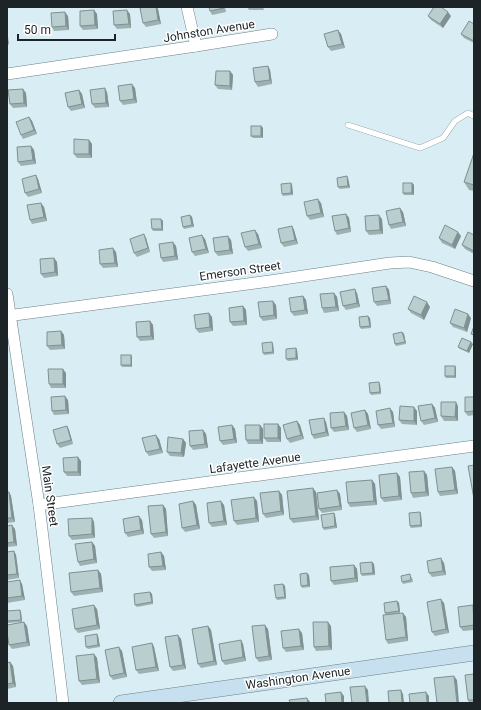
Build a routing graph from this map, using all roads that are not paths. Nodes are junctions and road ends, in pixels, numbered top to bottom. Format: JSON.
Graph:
{"nodes":[{"id":1,"x":187,"y":7,"type":"edge"},
{"id":2,"x":272,"y":34,"type":"dead end"},
{"id":3,"x":196,"y":46,"type":"junction"},
{"id":4,"x":7,"y":74,"type":"edge"},
{"id":5,"x":474,"y":116,"type":"edge"},
{"id":6,"x":348,"y":125,"type":"dead end"},
{"id":7,"x":474,"y":282,"type":"edge"},
{"id":8,"x":7,"y":294,"type":"edge"},
{"id":9,"x":8,"y":315,"type":"edge"},
{"id":10,"x":474,"y":446,"type":"edge"},
{"id":11,"x":39,"y":505,"type":"junction"},
{"id":12,"x":474,"y":653,"type":"edge"},
{"id":13,"x":167,"y":700,"type":"edge"},
{"id":14,"x":63,"y":703,"type":"edge"},
{"id":15,"x":121,"y":703,"type":"edge"}],
"edges":[{"from":1,"to":3,"type":"street"},
{"from":2,"to":3,"type":"street","name":"Johnston Avenue"},
{"from":3,"to":4,"type":"street","name":"Johnston Avenue"},
{"from":5,"to":6,"type":"lane"},
{"from":7,"to":9,"type":"street","name":"Emerson Street"},
{"from":8,"to":9,"type":"street","name":"Main Street"},
{"from":9,"to":11,"type":"street","name":"Main Street"},
{"from":10,"to":11,"type":"street","name":"Lafayette Avenue"},
{"from":11,"to":14,"type":"street","name":"Main Street"},
{"from":12,"to":13,"type":"main road","name":"Washington Avenue"},
{"from":13,"to":15,"type":"main road","name":"Washington Avenue"}]}
